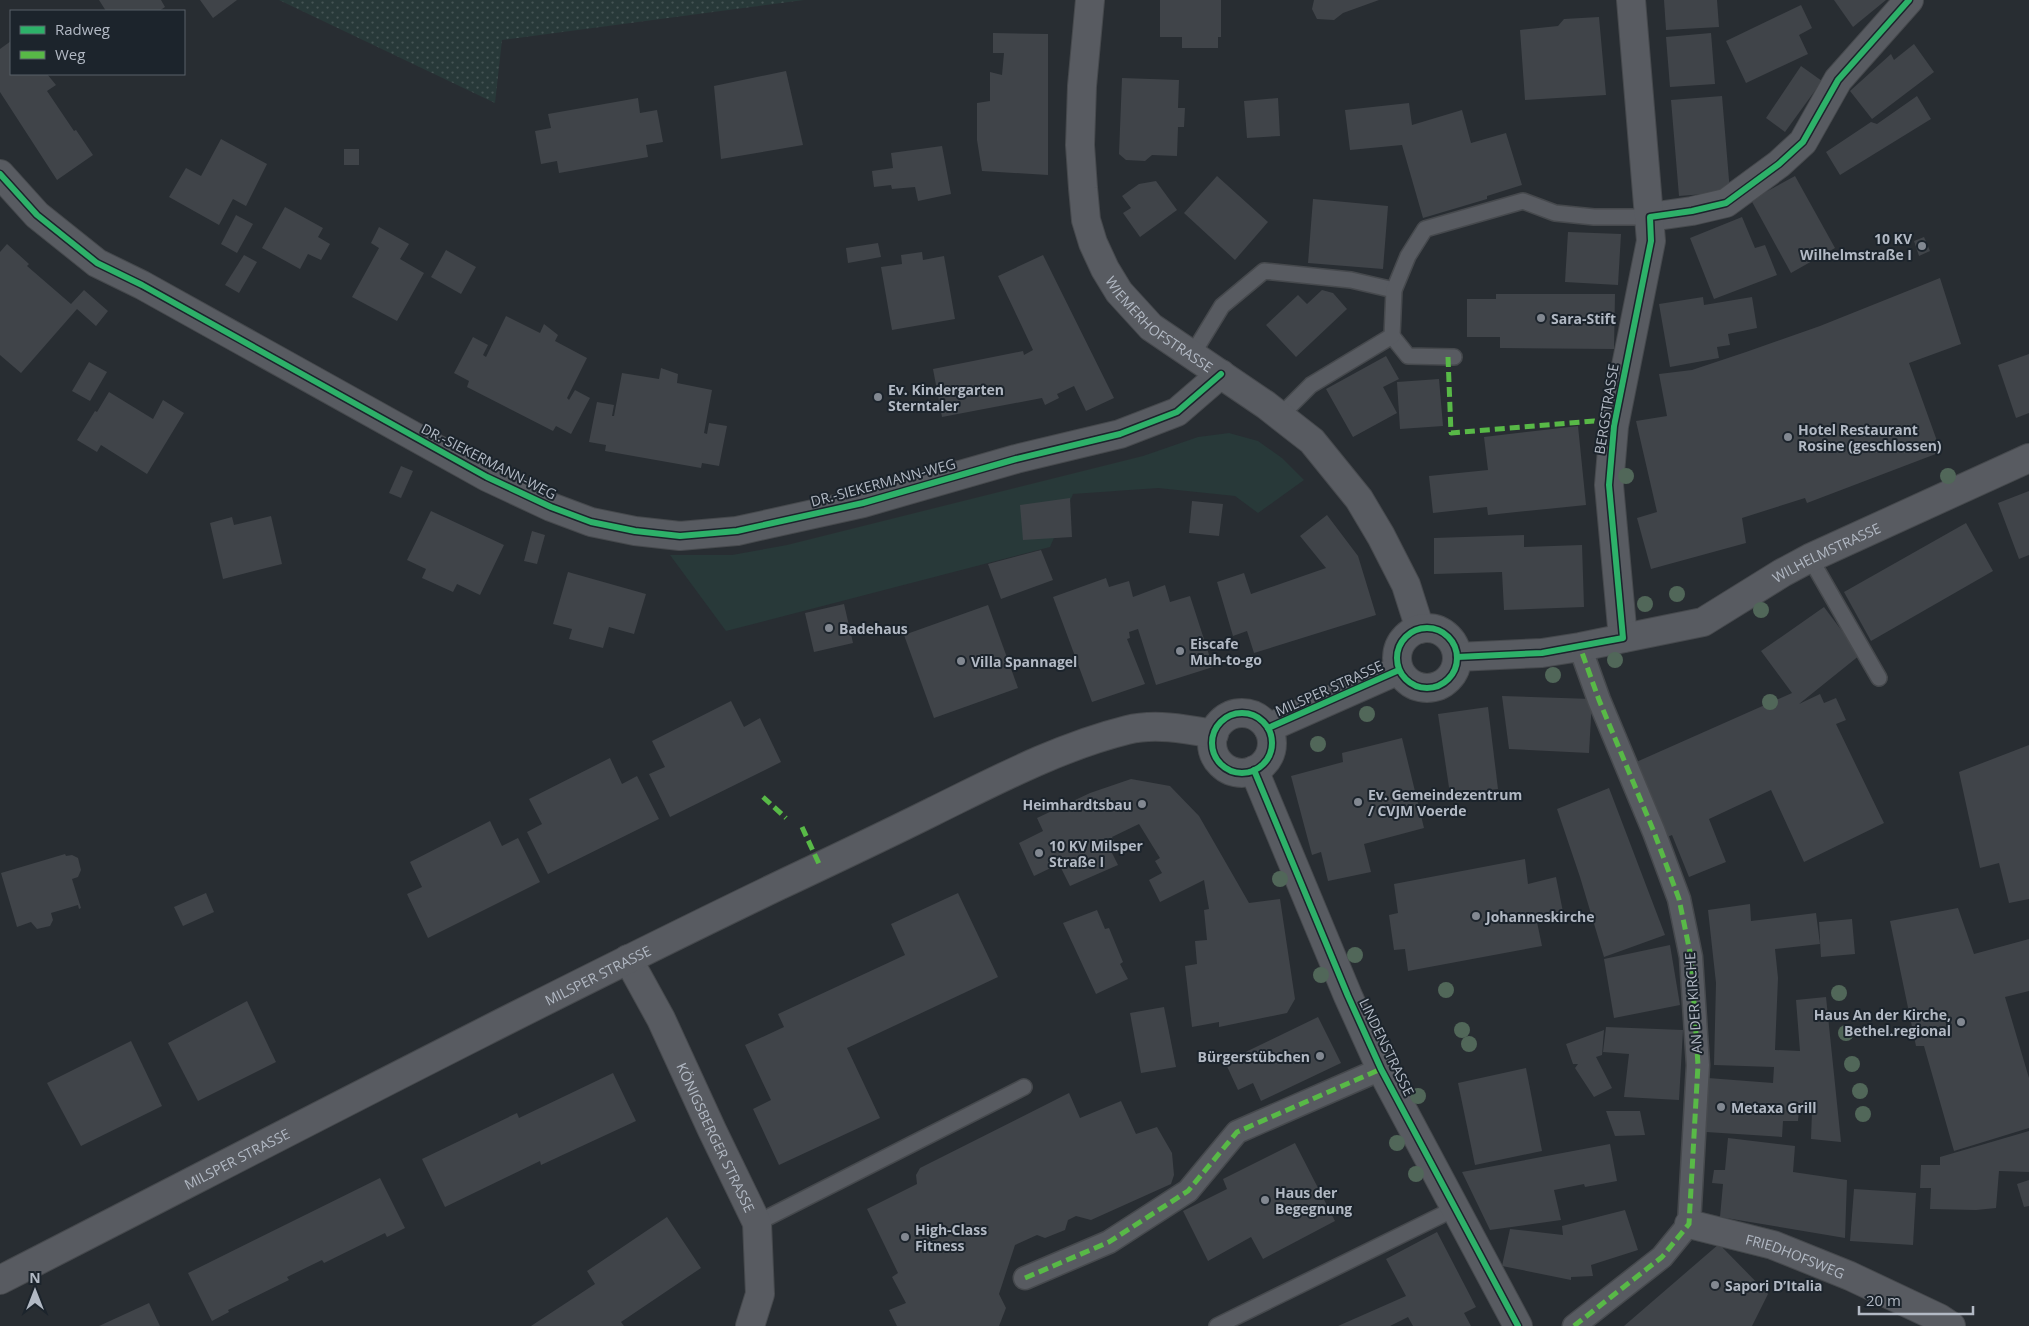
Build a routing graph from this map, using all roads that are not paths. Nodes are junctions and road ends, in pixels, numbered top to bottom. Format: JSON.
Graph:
{"nodes":[{"id":1,"x":1090,"y":0,"type":"edge"},
{"id":2,"x":1631,"y":0,"type":"edge"},
{"id":3,"x":1909,"y":0,"type":"edge"},
{"id":4,"x":0,"y":174,"type":"edge"},
{"id":5,"x":1650,"y":216,"type":"junction"},
{"id":6,"x":1394,"y":290,"type":"junction"},
{"id":7,"x":1392,"y":336,"type":"junction"},
{"id":8,"x":1192,"y":354,"type":"junction"},
{"id":9,"x":1454,"y":357,"type":"dead end"},
{"id":10,"x":1221,"y":374,"type":"junction"},
{"id":11,"x":1280,"y":416,"type":"junction"},
{"id":12,"x":2029,"y":458,"type":"edge"},
{"id":13,"x":1810,"y":558,"type":"junction"},
{"id":14,"x":1420,"y":629,"type":"junction"},
{"id":15,"x":1623,"y":638,"type":"junction"},
{"id":16,"x":1580,"y":647,"type":"junction"},
{"id":17,"x":1457,"y":657,"type":"junction"},
{"id":18,"x":1399,"y":670,"type":"junction"},
{"id":19,"x":1879,"y":678,"type":"dead end"},
{"id":20,"x":1268,"y":728,"type":"junction"},
{"id":21,"x":1214,"y":734,"type":"junction"},
{"id":22,"x":1254,"y":770,"type":"junction"},
{"id":23,"x":628,"y":959,"type":"junction"},
{"id":24,"x":1381,"y":1069,"type":"junction"},
{"id":25,"x":1024,"y":1087,"type":"dead end"},
{"id":26,"x":1456,"y":1208,"type":"junction"},
{"id":27,"x":757,"y":1222,"type":"junction"},
{"id":28,"x":1689,"y":1224,"type":"junction"},
{"id":29,"x":1025,"y":1278,"type":"dead end"},
{"id":30,"x":0,"y":1280,"type":"edge"},
{"id":31,"x":750,"y":1326,"type":"edge"},
{"id":32,"x":1217,"y":1326,"type":"edge"},
{"id":33,"x":1518,"y":1326,"type":"edge"},
{"id":34,"x":1574,"y":1326,"type":"edge"},
{"id":35,"x":1951,"y":1326,"type":"edge"}],
"edges":[{"from":1,"to":8,"type":"street","name":"WIEMERHOFSTRASSE"},
{"from":2,"to":5,"type":"street","name":"BERGSTRASSE"},
{"from":3,"to":5,"type":"street"},
{"from":4,"to":10,"type":"street","name":"DR.-SIEKERMANN-WEG"},
{"from":5,"to":6,"type":"lane"},
{"from":5,"to":15,"type":"street","name":"BERGSTRASSE"},
{"from":6,"to":7,"type":"lane"},
{"from":6,"to":8,"type":"lane"},
{"from":7,"to":9,"type":"lane"},
{"from":7,"to":11,"type":"lane"},
{"from":8,"to":10,"type":"street","name":"WIEMERHOFSTRASSE"},
{"from":10,"to":11,"type":"street","name":"WIEMERHOFSTRASSE"},
{"from":11,"to":14,"type":"street","name":"WIEMERHOFSTRASSE"},
{"from":12,"to":13,"type":"street","name":"WILHELMSTRASSE"},
{"from":13,"to":15,"type":"street","name":"WILHELMSTRASSE"},
{"from":13,"to":19,"type":"lane"},
{"from":14,"to":17,"type":"street"},
{"from":14,"to":18,"type":"street"},
{"from":15,"to":16,"type":"street"},
{"from":16,"to":17,"type":"street"},
{"from":16,"to":28,"type":"street","name":"AN DER KIRCHE"},
{"from":17,"to":18,"type":"street"},
{"from":18,"to":20,"type":"street","name":"MILSPER STRASSE"},
{"from":20,"to":21,"type":"street"},
{"from":20,"to":22,"type":"street"},
{"from":21,"to":22,"type":"street"},
{"from":21,"to":23,"type":"street","name":"MILSPER STRASSE"},
{"from":22,"to":24,"type":"street","name":"LINDENSTRASSE"},
{"from":23,"to":27,"type":"street","name":"KÖNIGSBERGER STRASSE"},
{"from":23,"to":30,"type":"street","name":"MILSPER STRASSE"},
{"from":24,"to":26,"type":"street","name":"LINDENSTRASSE"},
{"from":24,"to":29,"type":"street"},
{"from":25,"to":27,"type":"lane"},
{"from":26,"to":32,"type":"lane"},
{"from":26,"to":33,"type":"street","name":"LINDENSTRASSE"},
{"from":27,"to":31,"type":"street","name":"KÖNIGSBERGER STRASSE"},
{"from":28,"to":34,"type":"street"},
{"from":28,"to":35,"type":"street","name":"FRIEDHOFSWEG"}]}
